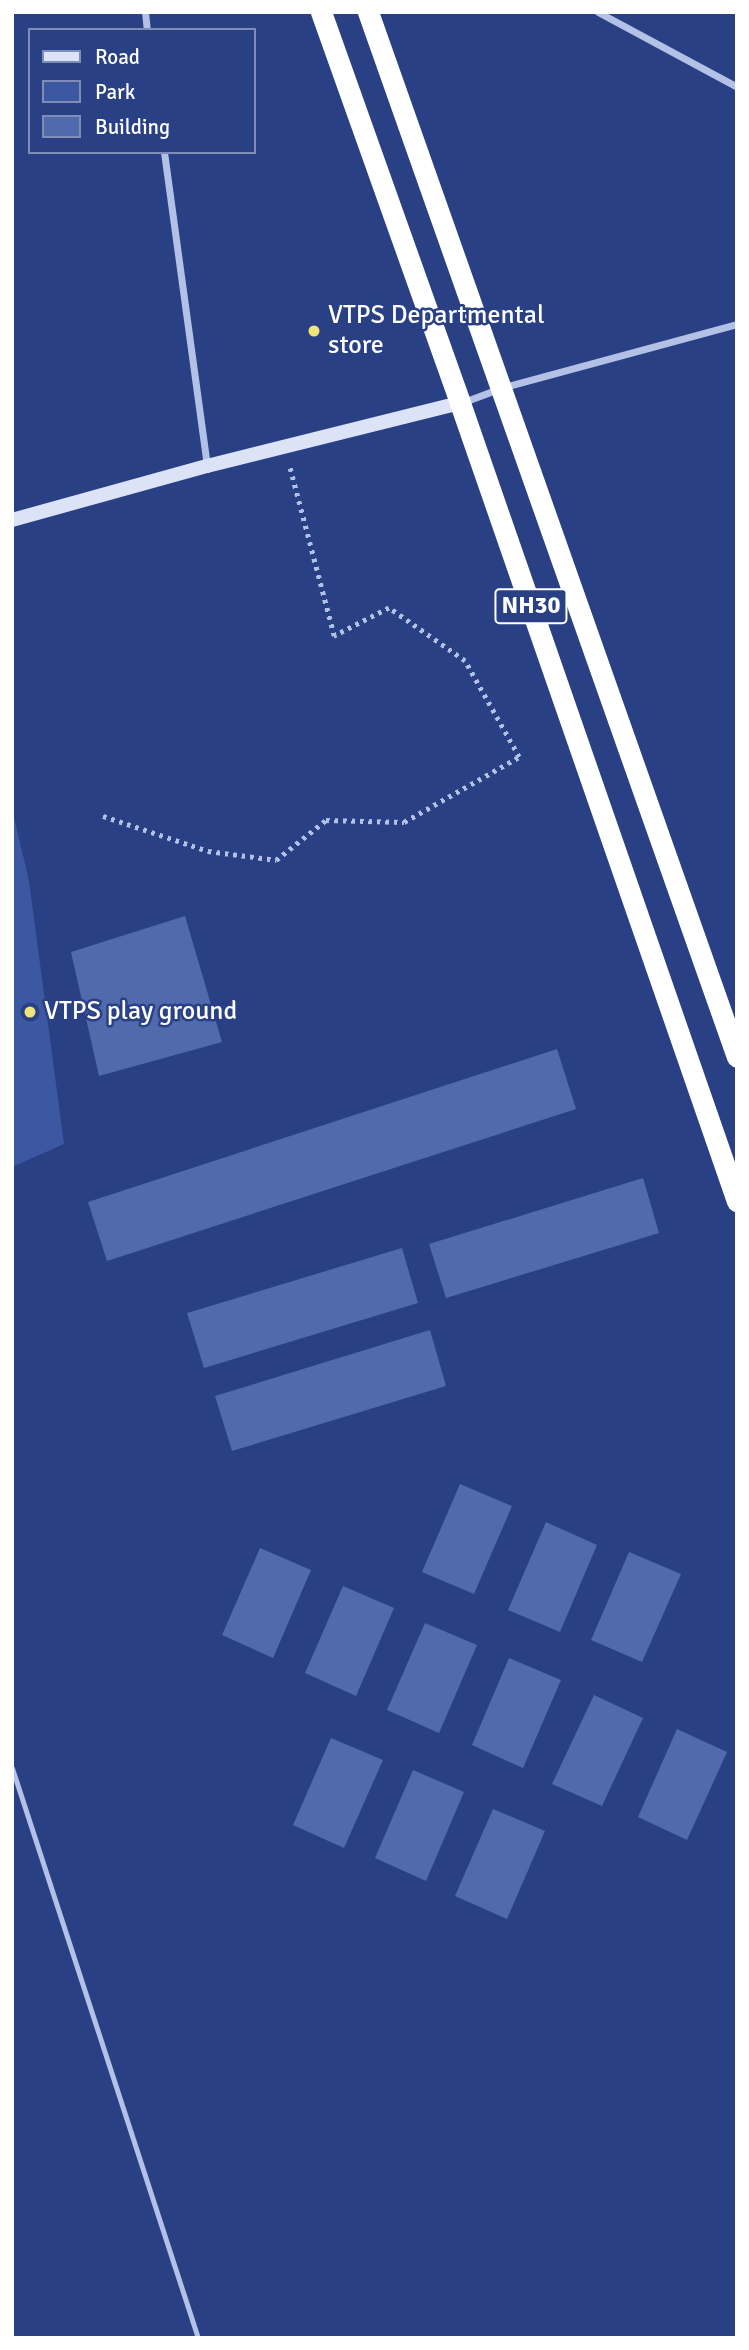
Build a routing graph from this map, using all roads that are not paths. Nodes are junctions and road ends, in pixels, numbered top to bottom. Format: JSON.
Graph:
{"nodes":[{"id":1,"x":321,"y":12,"type":"edge"},
{"id":2,"x":368,"y":12,"type":"edge"},
{"id":3,"x":598,"y":12,"type":"edge"},
{"id":4,"x":737,"y":88,"type":"edge"},
{"id":5,"x":164,"y":154,"type":"edge"},
{"id":6,"x":737,"y":324,"type":"edge"},
{"id":7,"x":501,"y":388,"type":"junction"},
{"id":8,"x":460,"y":403,"type":"junction"},
{"id":9,"x":207,"y":466,"type":"junction"},
{"id":10,"x":12,"y":520,"type":"edge"},
{"id":11,"x":737,"y":1058,"type":"edge"},
{"id":12,"x":737,"y":1201,"type":"edge"},
{"id":13,"x":12,"y":1768,"type":"edge"},
{"id":14,"x":198,"y":2338,"type":"edge"}],
"edges":[{"from":1,"to":8,"type":"highway","number":"NH30"},
{"from":2,"to":7,"type":"highway","number":"NH30"},
{"from":3,"to":4,"type":"street"},
{"from":5,"to":9,"type":"street"},
{"from":6,"to":7,"type":"street"},
{"from":7,"to":8,"type":"street"},
{"from":7,"to":11,"type":"highway","number":"NH30"},
{"from":8,"to":9,"type":"street"},
{"from":8,"to":12,"type":"highway","number":"NH30"},
{"from":9,"to":10,"type":"street"},
{"from":13,"to":14,"type":"lane"}]}
